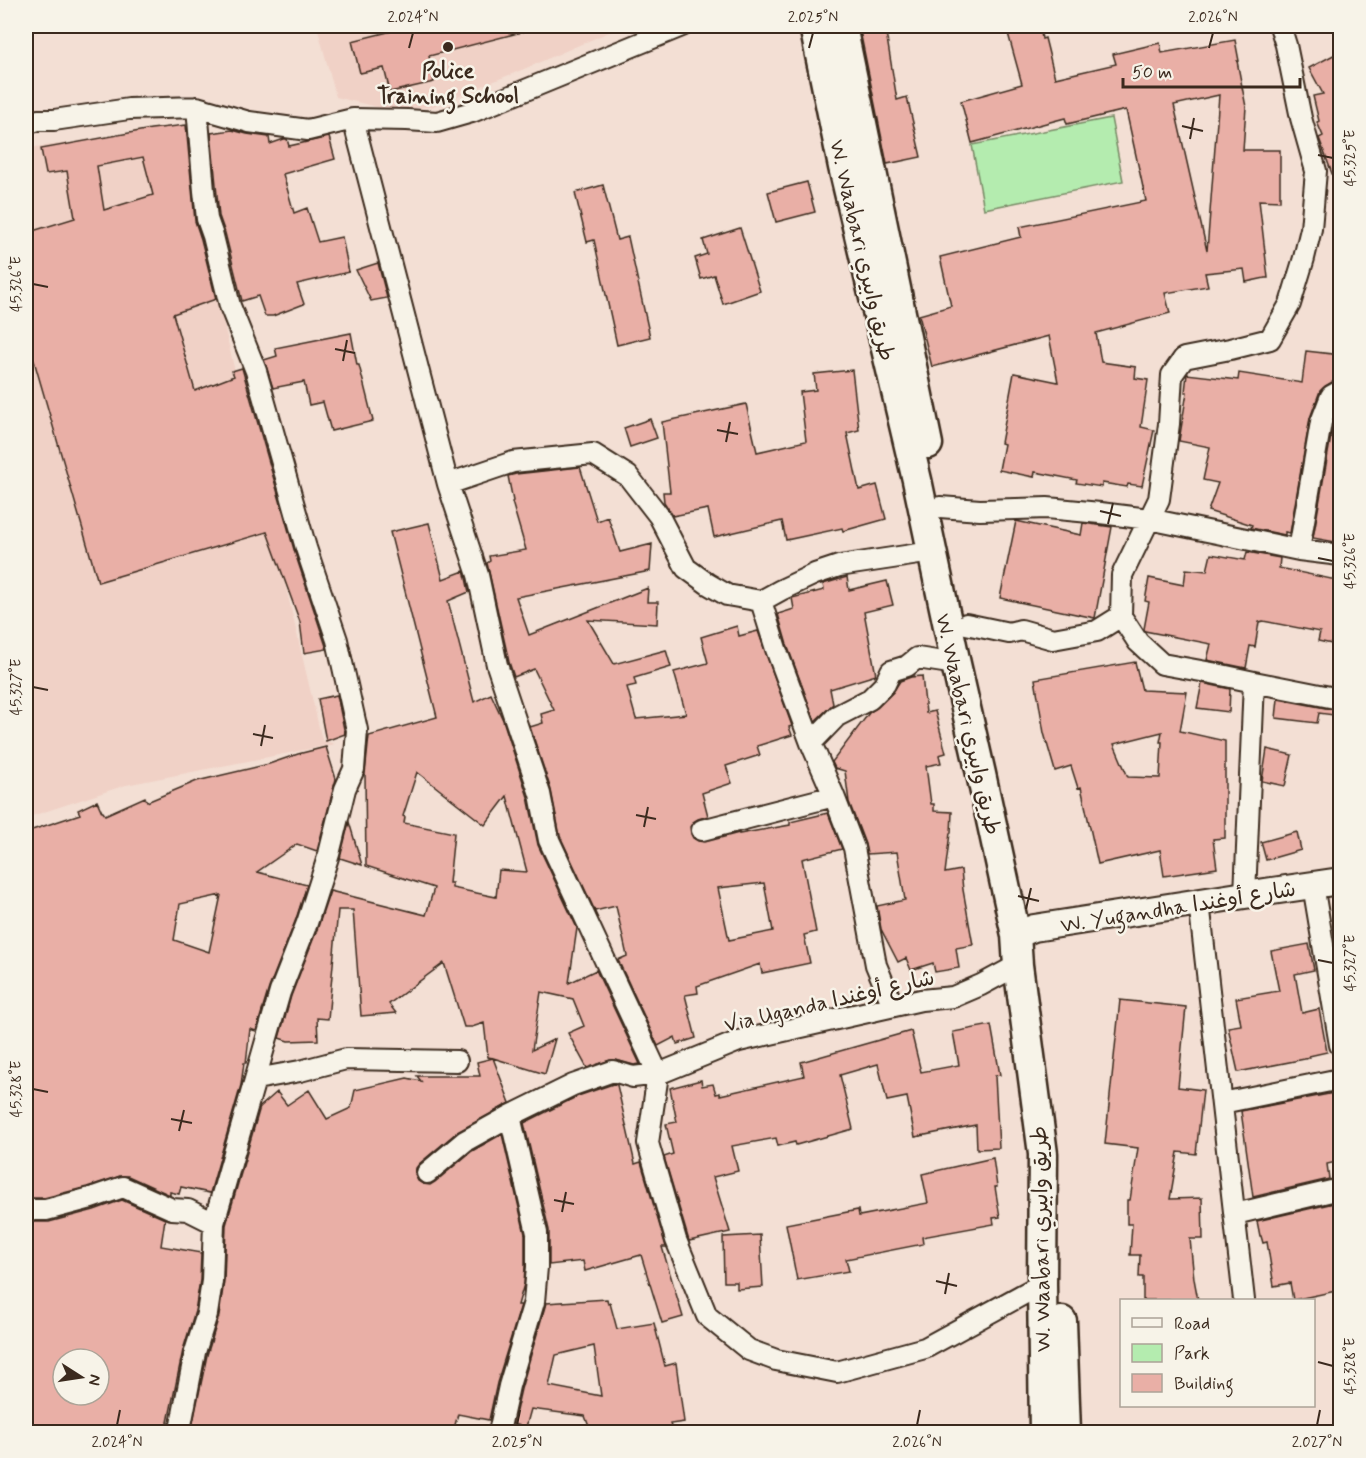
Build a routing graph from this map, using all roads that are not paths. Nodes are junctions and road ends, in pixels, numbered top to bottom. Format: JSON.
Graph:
{"nodes":[{"id":1,"x":682,"y":26,"type":"edge"},
{"id":2,"x":814,"y":26,"type":"edge"},
{"id":3,"x":842,"y":26,"type":"edge"},
{"id":4,"x":1280,"y":26,"type":"edge"},
{"id":5,"x":197,"y":107,"type":"junction"},
{"id":6,"x":353,"y":119,"type":"junction"},
{"id":7,"x":26,"y":124,"type":"edge"},
{"id":8,"x":1341,"y":391,"type":"edge"},
{"id":9,"x":448,"y":484,"type":"junction"},
{"id":10,"x":940,"y":507,"type":"junction"},
{"id":11,"x":1149,"y":519,"type":"junction"},
{"id":12,"x":1299,"y":550,"type":"junction"},
{"id":13,"x":932,"y":552,"type":"junction"},
{"id":14,"x":1341,"y":555,"type":"edge"},
{"id":15,"x":761,"y":601,"type":"junction"},
{"id":16,"x":1121,"y":616,"type":"junction"},
{"id":17,"x":966,"y":624,"type":"junction"},
{"id":18,"x":956,"y":664,"type":"junction"},
{"id":19,"x":1254,"y":682,"type":"junction"},
{"id":20,"x":1341,"y":699,"type":"edge"},
{"id":21,"x":811,"y":743,"type":"junction"},
{"id":22,"x":834,"y":796,"type":"junction"},
{"id":23,"x":702,"y":830,"type":"dead end"},
{"id":24,"x":1341,"y":881,"type":"edge"},
{"id":25,"x":1313,"y":885,"type":"junction"},
{"id":26,"x":1245,"y":895,"type":"junction"},
{"id":27,"x":1199,"y":902,"type":"junction"},
{"id":28,"x":1025,"y":932,"type":"junction"},
{"id":29,"x":1018,"y":964,"type":"junction"},
{"id":30,"x":893,"y":1006,"type":"junction"},
{"id":31,"x":1341,"y":1045,"type":"edge"},
{"id":32,"x":457,"y":1061,"type":"dead end"},
{"id":33,"x":658,"y":1074,"type":"junction"},
{"id":34,"x":1341,"y":1078,"type":"edge"},
{"id":35,"x":256,"y":1079,"type":"junction"},
{"id":36,"x":1222,"y":1103,"type":"junction"},
{"id":37,"x":510,"y":1116,"type":"junction"},
{"id":38,"x":428,"y":1173,"type":"dead end"},
{"id":39,"x":1341,"y":1189,"type":"edge"},
{"id":40,"x":26,"y":1210,"type":"edge"},
{"id":41,"x":1235,"y":1214,"type":"junction"},
{"id":42,"x":214,"y":1223,"type":"junction"},
{"id":43,"x":1042,"y":1284,"type":"junction"},
{"id":44,"x":1244,"y":1299,"type":"edge"},
{"id":45,"x":178,"y":1432,"type":"edge"},
{"id":46,"x":499,"y":1432,"type":"edge"},
{"id":47,"x":1044,"y":1432,"type":"edge"},
{"id":48,"x":1066,"y":1432,"type":"edge"}],
"edges":[{"from":1,"to":6,"type":"street"},
{"from":2,"to":13,"type":"main road","name":"W. Waabari طريق وابيري"},
{"from":3,"to":10,"type":"main road"},
{"from":4,"to":11,"type":"street"},
{"from":5,"to":6,"type":"street"},
{"from":5,"to":7,"type":"street"},
{"from":5,"to":35,"type":"street"},
{"from":6,"to":9,"type":"street"},
{"from":8,"to":12,"type":"street"},
{"from":9,"to":15,"type":"street"},
{"from":9,"to":33,"type":"street"},
{"from":10,"to":11,"type":"street"},
{"from":10,"to":17,"type":"main road"},
{"from":11,"to":12,"type":"street"},
{"from":11,"to":16,"type":"street"},
{"from":12,"to":14,"type":"street"},
{"from":13,"to":15,"type":"street"},
{"from":13,"to":18,"type":"main road","name":"W. Waabari طريق وابيري"},
{"from":15,"to":21,"type":"street"},
{"from":16,"to":17,"type":"street"},
{"from":16,"to":19,"type":"street"},
{"from":17,"to":28,"type":"main road"},
{"from":18,"to":21,"type":"street"},
{"from":18,"to":28,"type":"main road","name":"W. Waabari طريق وابيري"},
{"from":19,"to":20,"type":"street"},
{"from":19,"to":26,"type":"street"},
{"from":21,"to":22,"type":"street"},
{"from":22,"to":23,"type":"street"},
{"from":22,"to":30,"type":"street"},
{"from":24,"to":25,"type":"street","name":"W. Yugandha شارع أوغندا"},
{"from":25,"to":26,"type":"street","name":"W. Yugandha شارع أوغندا"},
{"from":25,"to":31,"type":"street"},
{"from":26,"to":27,"type":"street","name":"W. Yugandha شارع أوغندا"},
{"from":27,"to":28,"type":"street","name":"W. Yugandha شارع أوغندا"},
{"from":27,"to":36,"type":"street"},
{"from":28,"to":29,"type":"main road","name":"W. Waabari طريق وابيري"},
{"from":28,"to":48,"type":"main road"},
{"from":29,"to":30,"type":"street","name":"Via Uganda شارع أوغندا"},
{"from":29,"to":43,"type":"main road","name":"W. Waabari طريق وابيري"},
{"from":30,"to":33,"type":"street","name":"Via Uganda شارع أوغندا"},
{"from":32,"to":35,"type":"street"},
{"from":33,"to":37,"type":"street","name":"Via Uganda شارع أوغندا"},
{"from":33,"to":43,"type":"street"},
{"from":34,"to":36,"type":"street"},
{"from":35,"to":42,"type":"street"},
{"from":36,"to":41,"type":"street"},
{"from":37,"to":38,"type":"street","name":"Via Uganda شارع أوغندا"},
{"from":37,"to":46,"type":"street"},
{"from":39,"to":41,"type":"street"},
{"from":40,"to":42,"type":"street"},
{"from":41,"to":44,"type":"street"},
{"from":42,"to":45,"type":"street"},
{"from":43,"to":47,"type":"main road","name":"W. Waabari طريق وابيري"}]}
